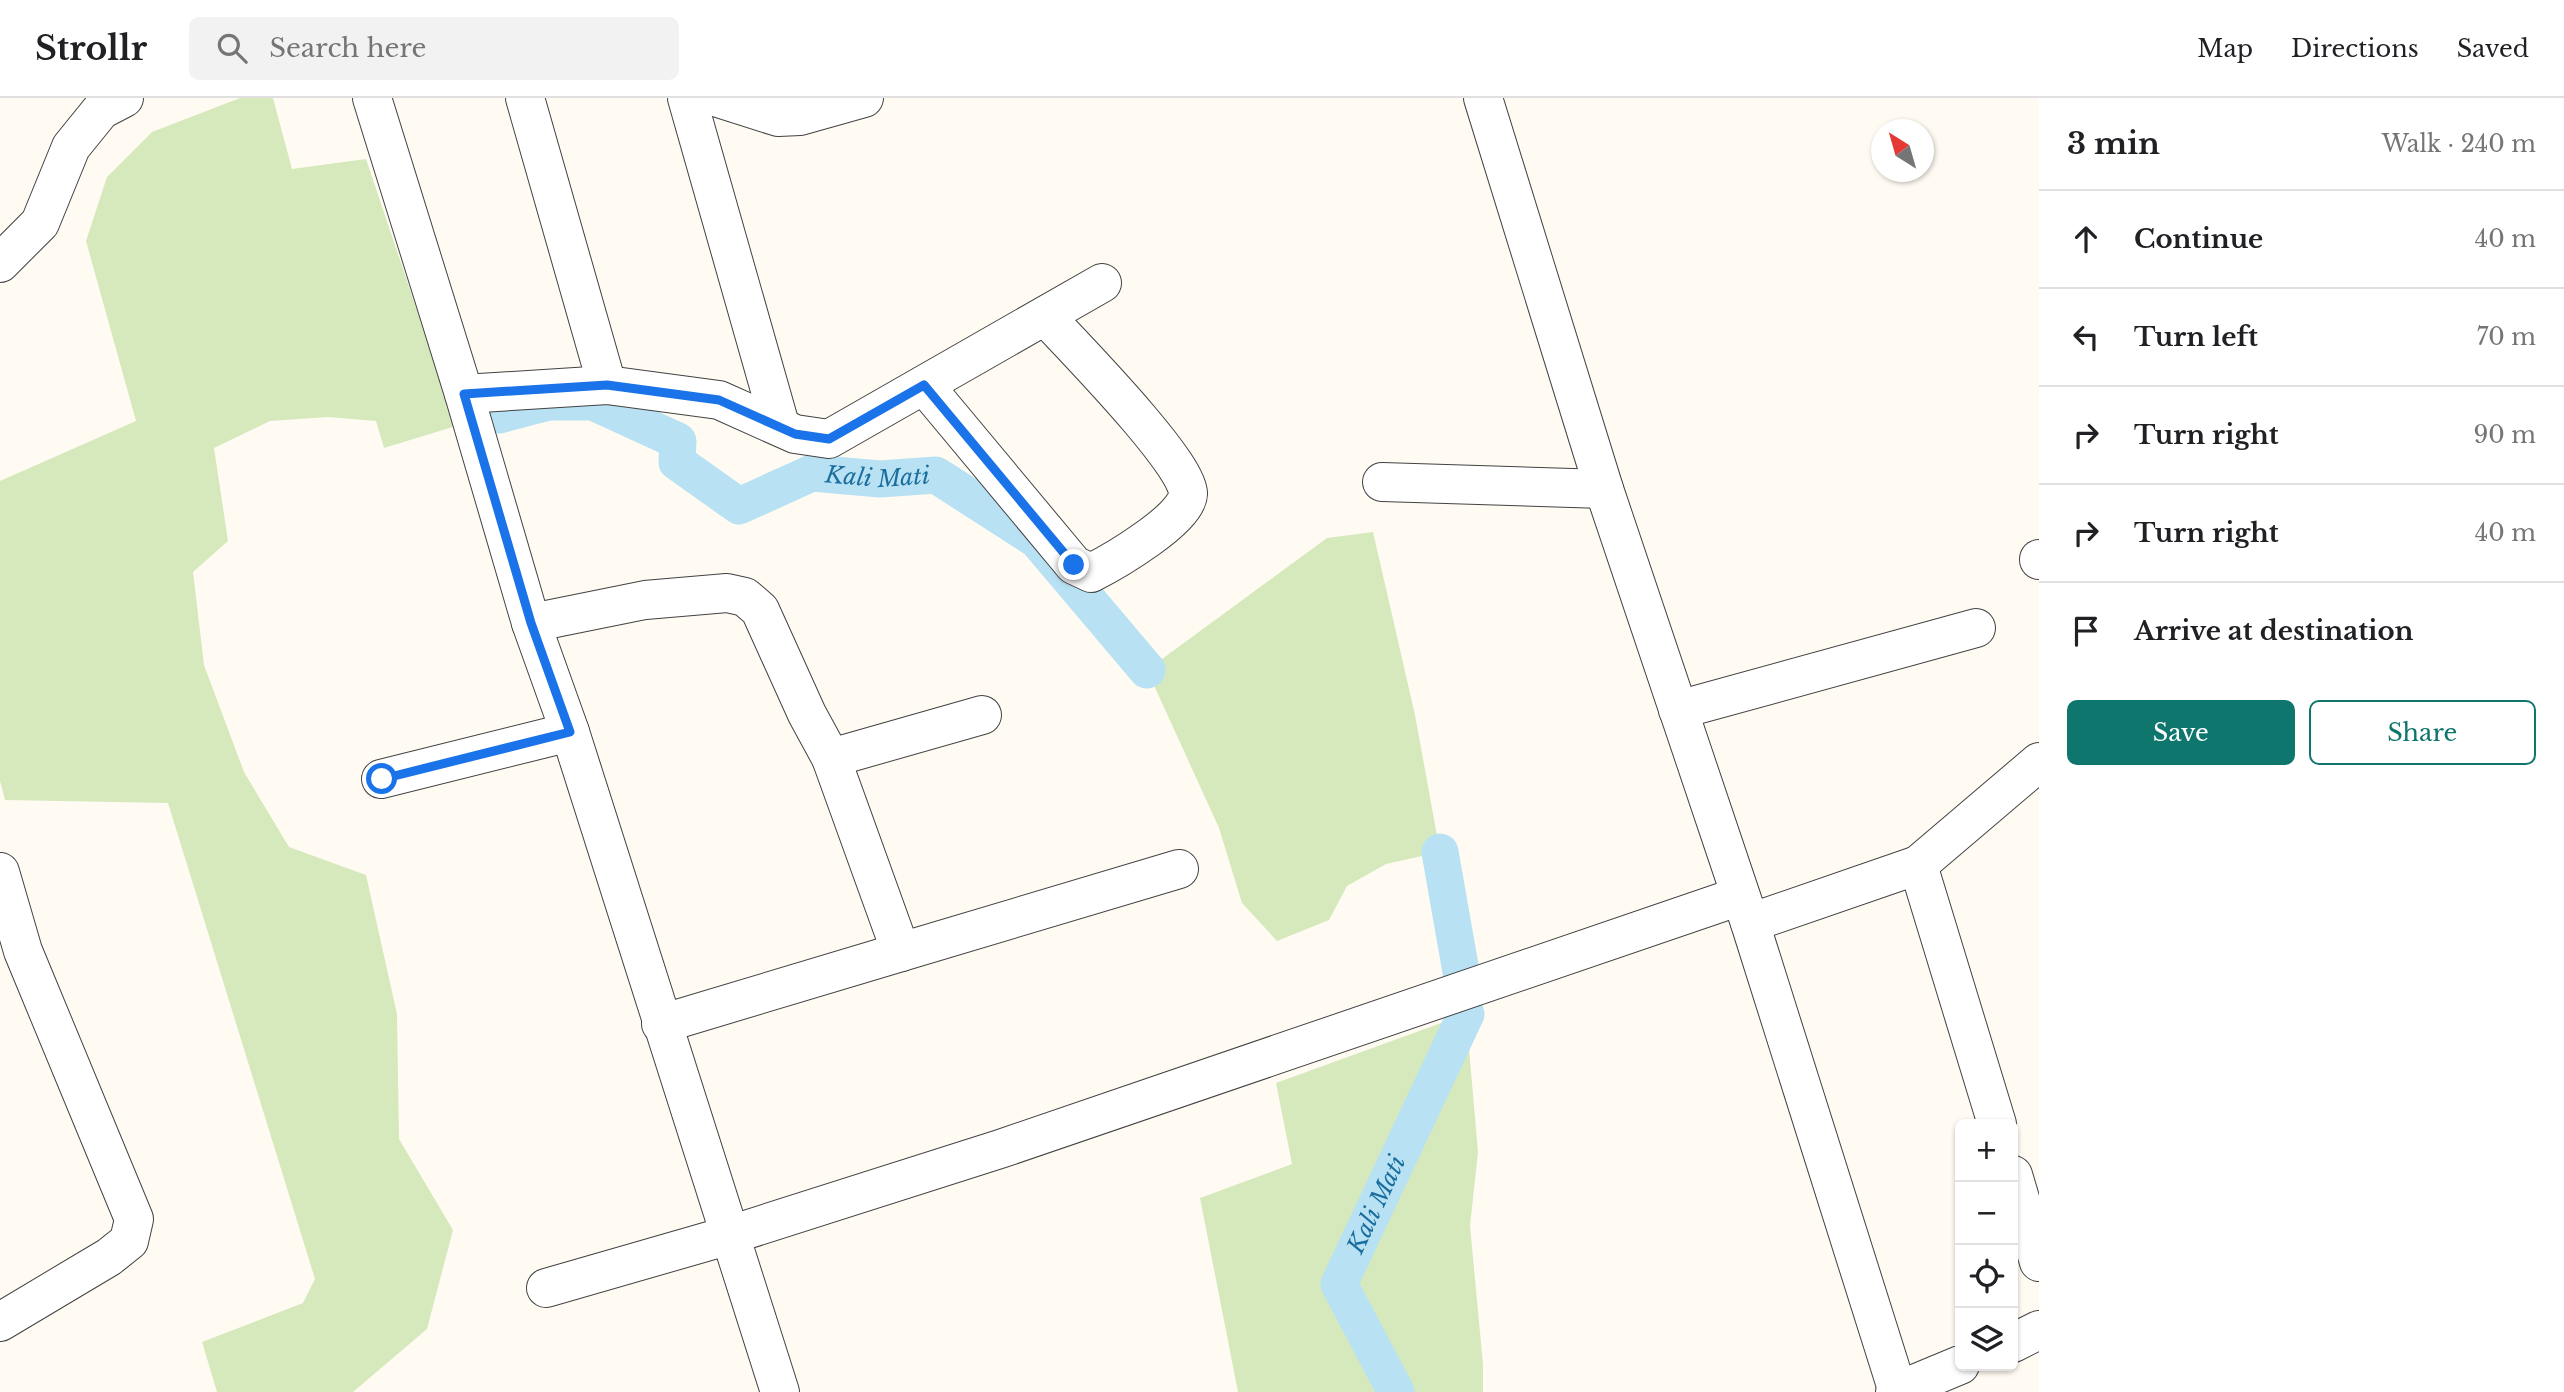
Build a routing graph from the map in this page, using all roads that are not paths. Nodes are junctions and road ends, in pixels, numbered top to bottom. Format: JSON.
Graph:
{"nodes":[{"id":1,"x":124,"y":98,"type":"edge"},
{"id":2,"x":372,"y":98,"type":"edge"},
{"id":3,"x":525,"y":98,"type":"edge"},
{"id":4,"x":687,"y":98,"type":"edge"},
{"id":5,"x":718,"y":98,"type":"edge"},
{"id":6,"x":864,"y":98,"type":"edge"},
{"id":7,"x":1483,"y":98,"type":"edge"},
{"id":8,"x":0,"y":263,"type":"edge"},
{"id":9,"x":1102,"y":283,"type":"dead end"},
{"id":10,"x":1045,"y":316,"type":"junction"},
{"id":11,"x":607,"y":385,"type":"junction"},
{"id":12,"x":924,"y":385,"type":"junction"},
{"id":13,"x":464,"y":394,"type":"junction"},
{"id":14,"x":780,"y":425,"type":"junction"},
{"id":15,"x":1382,"y":482,"type":"dead end"},
{"id":16,"x":1604,"y":489,"type":"junction"},
{"id":17,"x":531,"y":623,"type":"junction"},
{"id":18,"x":1976,"y":628,"type":"dead end"},
{"id":19,"x":1678,"y":710,"type":"junction"},
{"id":20,"x":982,"y":715,"type":"dead end"},
{"id":21,"x":570,"y":732,"type":"junction"},
{"id":22,"x":831,"y":758,"type":"junction"},
{"id":23,"x":2039,"y":762,"type":"edge"},
{"id":24,"x":382,"y":779,"type":"dead end"},
{"id":25,"x":1918,"y":866,"type":"junction"},
{"id":26,"x":1179,"y":869,"type":"dead end"},
{"id":27,"x":0,"y":872,"type":"edge"},
{"id":28,"x":1745,"y":910,"type":"junction"},
{"id":29,"x":901,"y":952,"type":"junction"},
{"id":30,"x":661,"y":1024,"type":"junction"},
{"id":31,"x":1995,"y":1119,"type":"edge"},
{"id":32,"x":2015,"y":1182,"type":"edge"},
{"id":33,"x":730,"y":1235,"type":"junction"},
{"id":34,"x":2039,"y":1262,"type":"edge"},
{"id":35,"x":546,"y":1289,"type":"dead end"},
{"id":36,"x":0,"y":1322,"type":"edge"},
{"id":37,"x":2039,"y":1330,"type":"edge"},
{"id":38,"x":2018,"y":1340,"type":"edge"},
{"id":39,"x":1955,"y":1367,"type":"edge"},
{"id":40,"x":780,"y":1392,"type":"edge"},
{"id":41,"x":1897,"y":1392,"type":"edge"}],
"edges":[{"from":1,"to":8,"type":"street"},
{"from":2,"to":13,"type":"street"},
{"from":3,"to":11,"type":"street"},
{"from":4,"to":14,"type":"street"},
{"from":5,"to":6,"type":"street"},
{"from":7,"to":16,"type":"street"},
{"from":9,"to":10,"type":"street"},
{"from":10,"to":12,"type":"street"},
{"from":10,"to":12,"type":"street"},
{"from":11,"to":13,"type":"street"},
{"from":11,"to":14,"type":"street"},
{"from":12,"to":14,"type":"street"},
{"from":13,"to":17,"type":"street"},
{"from":15,"to":16,"type":"street"},
{"from":16,"to":19,"type":"street"},
{"from":17,"to":21,"type":"street"},
{"from":17,"to":22,"type":"street"},
{"from":18,"to":19,"type":"street"},
{"from":19,"to":28,"type":"street"},
{"from":20,"to":22,"type":"street"},
{"from":21,"to":24,"type":"street"},
{"from":21,"to":30,"type":"street"},
{"from":22,"to":29,"type":"street"},
{"from":23,"to":25,"type":"street"},
{"from":25,"to":28,"type":"street"},
{"from":25,"to":31,"type":"street"},
{"from":26,"to":29,"type":"street"},
{"from":27,"to":36,"type":"street"},
{"from":28,"to":33,"type":"street"},
{"from":28,"to":41,"type":"street"},
{"from":29,"to":30,"type":"street"},
{"from":30,"to":33,"type":"street"},
{"from":32,"to":34,"type":"street"},
{"from":33,"to":35,"type":"street"},
{"from":33,"to":40,"type":"street"},
{"from":37,"to":38,"type":"street"},
{"from":39,"to":41,"type":"street"}]}
